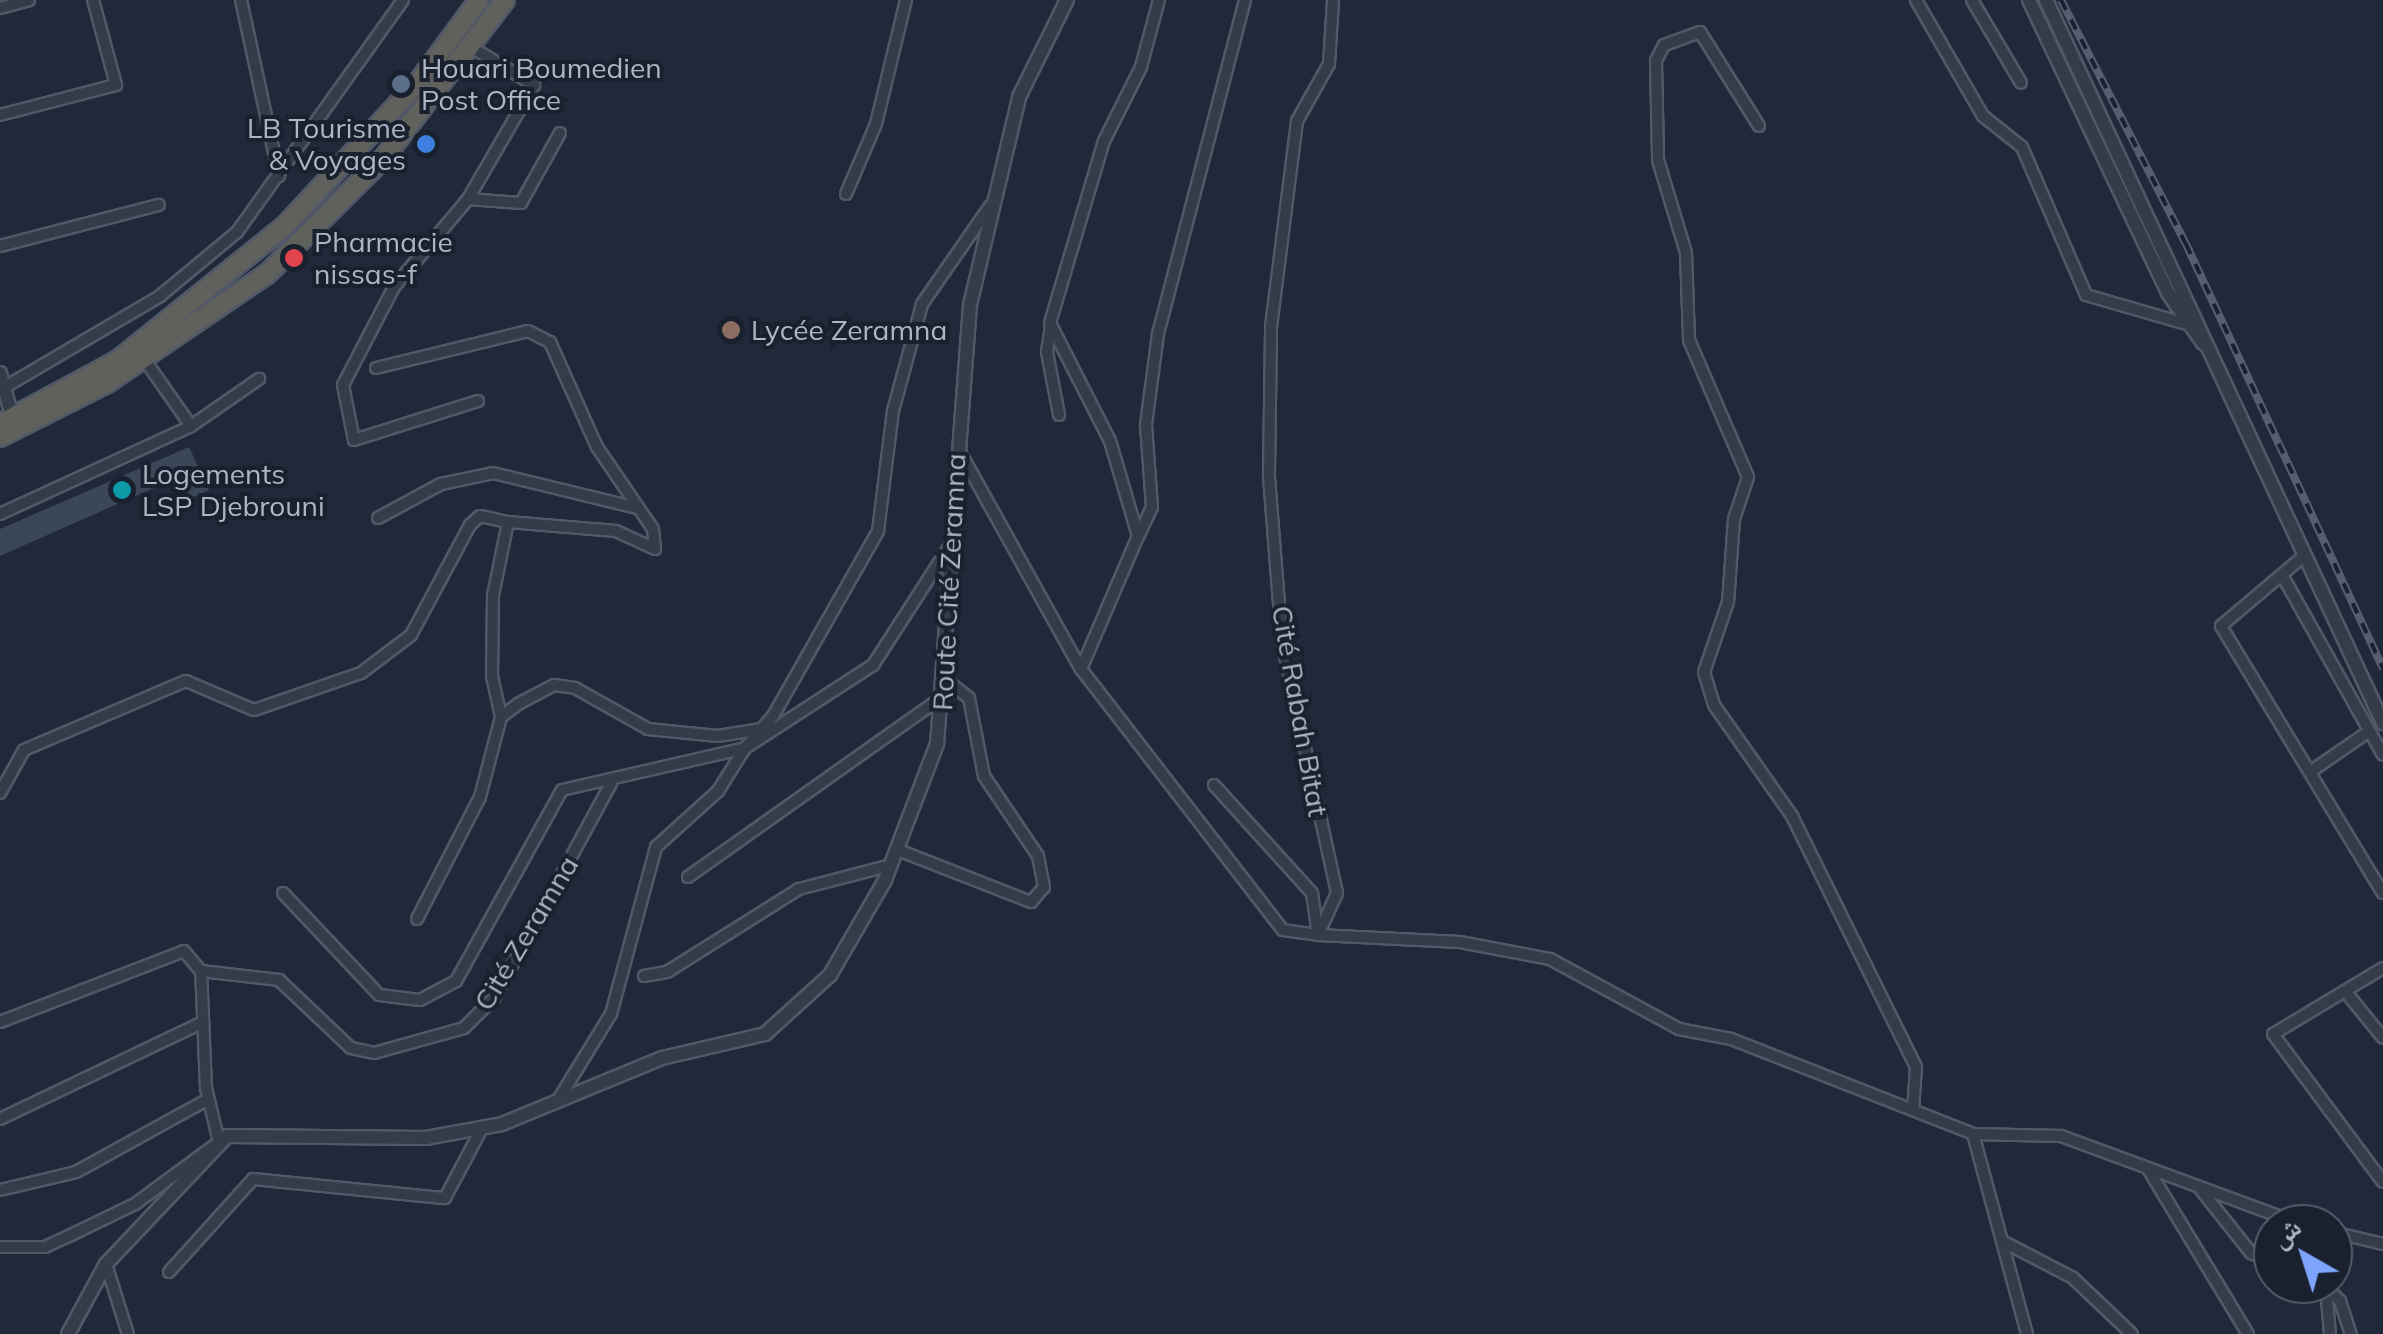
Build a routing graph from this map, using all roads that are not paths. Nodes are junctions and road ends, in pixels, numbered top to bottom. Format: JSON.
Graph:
{"nodes":[{"id":1,"x":30,"y":0,"type":"edge"},
{"id":2,"x":92,"y":0,"type":"edge"},
{"id":3,"x":240,"y":0,"type":"edge"},
{"id":4,"x":388,"y":0,"type":"edge"},
{"id":5,"x":404,"y":0,"type":"edge"},
{"id":6,"x":479,"y":0,"type":"edge"},
{"id":7,"x":505,"y":0,"type":"edge"},
{"id":8,"x":906,"y":0,"type":"edge"},
{"id":9,"x":1067,"y":0,"type":"edge"},
{"id":10,"x":1159,"y":0,"type":"edge"},
{"id":11,"x":1246,"y":0,"type":"edge"},
{"id":12,"x":1333,"y":0,"type":"edge"},
{"id":13,"x":1916,"y":0,"type":"edge"},
{"id":14,"x":1972,"y":0,"type":"edge"},
{"id":15,"x":2029,"y":0,"type":"edge"},
{"id":16,"x":2046,"y":0,"type":"edge"},
{"id":17,"x":0,"y":8,"type":"edge"},
{"id":18,"x":392,"y":16,"type":"junction"},
{"id":19,"x":471,"y":47,"type":"junction"},
{"id":20,"x":2021,"y":83,"type":"dead end"},
{"id":21,"x":0,"y":115,"type":"edge"},
{"id":22,"x":1759,"y":126,"type":"dead end"},
{"id":23,"x":560,"y":134,"type":"dead end"},
{"id":24,"x":279,"y":176,"type":"junction"},
{"id":25,"x":846,"y":194,"type":"dead end"},
{"id":26,"x":468,"y":198,"type":"junction"},
{"id":27,"x":160,"y":205,"type":"dead end"},
{"id":28,"x":991,"y":205,"type":"junction"},
{"id":29,"x":0,"y":246,"type":"edge"},
{"id":30,"x":1051,"y":325,"type":"junction"},
{"id":31,"x":2190,"y":325,"type":"junction"},
{"id":32,"x":140,"y":354,"type":"junction"},
{"id":33,"x":376,"y":368,"type":"dead end"},
{"id":34,"x":2222,"y":370,"type":"junction"},
{"id":35,"x":0,"y":372,"type":"edge"},
{"id":36,"x":258,"y":378,"type":"dead end"},
{"id":37,"x":2,"y":389,"type":"edge"},
{"id":38,"x":478,"y":401,"type":"dead end"},
{"id":39,"x":1059,"y":415,"type":"dead end"},
{"id":40,"x":192,"y":426,"type":"junction"},
{"id":41,"x":7,"y":428,"type":"edge"},
{"id":42,"x":957,"y":447,"type":"junction"},
{"id":43,"x":639,"y":508,"type":"junction"},
{"id":44,"x":0,"y":514,"type":"edge"},
{"id":45,"x":378,"y":518,"type":"dead end"},
{"id":46,"x":508,"y":522,"type":"junction"},
{"id":47,"x":1138,"y":536,"type":"junction"},
{"id":48,"x":954,"y":539,"type":"junction"},
{"id":49,"x":2305,"y":555,"type":"junction"},
{"id":50,"x":2282,"y":574,"type":"junction"},
{"id":51,"x":1080,"y":669,"type":"junction"},
{"id":52,"x":946,"y":680,"type":"junction"},
{"id":53,"x":946,"y":694,"type":"junction"},
{"id":54,"x":500,"y":716,"type":"junction"},
{"id":55,"x":2383,"y":724,"type":"edge"},
{"id":56,"x":762,"y":729,"type":"junction"},
{"id":57,"x":2368,"y":732,"type":"junction"},
{"id":58,"x":745,"y":748,"type":"junction"},
{"id":59,"x":2383,"y":755,"type":"edge"},
{"id":60,"x":2310,"y":772,"type":"junction"},
{"id":61,"x":612,"y":784,"type":"junction"},
{"id":62,"x":1214,"y":785,"type":"dead end"},
{"id":63,"x":0,"y":793,"type":"edge"},
{"id":64,"x":898,"y":850,"type":"junction"},
{"id":65,"x":892,"y":865,"type":"junction"},
{"id":66,"x":688,"y":877,"type":"dead end"},
{"id":67,"x":283,"y":893,"type":"dead end"},
{"id":68,"x":2383,"y":893,"type":"edge"},
{"id":69,"x":417,"y":919,"type":"dead end"},
{"id":70,"x":1318,"y":935,"type":"junction"},
{"id":71,"x":2383,"y":968,"type":"edge"},
{"id":72,"x":201,"y":971,"type":"junction"},
{"id":73,"x":644,"y":976,"type":"dead end"},
{"id":74,"x":2345,"y":991,"type":"junction"},
{"id":75,"x":0,"y":1022,"type":"edge"},
{"id":76,"x":203,"y":1022,"type":"junction"},
{"id":77,"x":2383,"y":1038,"type":"edge"},
{"id":78,"x":208,"y":1099,"type":"junction"},
{"id":79,"x":558,"y":1100,"type":"junction"},
{"id":80,"x":1913,"y":1106,"type":"junction"},
{"id":81,"x":0,"y":1120,"type":"edge"},
{"id":82,"x":482,"y":1128,"type":"junction"},
{"id":83,"x":1973,"y":1134,"type":"junction"},
{"id":84,"x":219,"y":1142,"type":"junction"},
{"id":85,"x":2147,"y":1168,"type":"junction"},
{"id":86,"x":2383,"y":1182,"type":"edge"},
{"id":87,"x":2200,"y":1188,"type":"junction"},
{"id":88,"x":0,"y":1190,"type":"edge"},
{"id":89,"x":2253,"y":1207,"type":"edge"},
{"id":90,"x":2353,"y":1237,"type":"edge"},
{"id":91,"x":2002,"y":1240,"type":"junction"},
{"id":92,"x":2383,"y":1244,"type":"edge"},
{"id":93,"x":0,"y":1247,"type":"edge"},
{"id":94,"x":2253,"y":1254,"type":"edge"},
{"id":95,"x":106,"y":1264,"type":"junction"},
{"id":96,"x":169,"y":1272,"type":"dead end"},
{"id":97,"x":2326,"y":1304,"type":"edge"},
{"id":98,"x":2334,"y":1304,"type":"edge"},
{"id":99,"x":68,"y":1334,"type":"edge"},
{"id":100,"x":128,"y":1334,"type":"edge"},
{"id":101,"x":2027,"y":1334,"type":"edge"},
{"id":102,"x":2132,"y":1334,"type":"edge"},
{"id":103,"x":2248,"y":1334,"type":"edge"},
{"id":104,"x":2330,"y":1334,"type":"edge"},
{"id":105,"x":2351,"y":1334,"type":"edge"}],
"edges":[{"from":1,"to":17,"type":"street"},
{"from":2,"to":21,"type":"street"},
{"from":3,"to":24,"type":"street"},
{"from":4,"to":18,"type":"street"},
{"from":5,"to":18,"type":"street"},
{"from":6,"to":32,"type":"highway"},
{"from":7,"to":19,"type":"highway"},
{"from":8,"to":25,"type":"street"},
{"from":9,"to":28,"type":"street","name":"Route Cité Zeramna"},
{"from":10,"to":30,"type":"street"},
{"from":11,"to":47,"type":"street"},
{"from":12,"to":70,"type":"street","name":"Cité Rabah Bitat"},
{"from":13,"to":31,"type":"street"},
{"from":14,"to":20,"type":"street"},
{"from":15,"to":31,"type":"street"},
{"from":16,"to":34,"type":"street"},
{"from":18,"to":24,"type":"street"},
{"from":19,"to":26,"type":"street"},
{"from":19,"to":32,"type":"highway"},
{"from":22,"to":80,"type":"street"},
{"from":23,"to":26,"type":"street"},
{"from":24,"to":37,"type":"street"},
{"from":26,"to":38,"type":"street"},
{"from":27,"to":29,"type":"street"},
{"from":28,"to":42,"type":"street","name":"Route Cité Zeramna"},
{"from":28,"to":56,"type":"street"},
{"from":30,"to":39,"type":"street"},
{"from":30,"to":47,"type":"street"},
{"from":31,"to":34,"type":"street"},
{"from":32,"to":40,"type":"street"},
{"from":32,"to":41,"type":"highway"},
{"from":33,"to":43,"type":"street"},
{"from":34,"to":49,"type":"street"},
{"from":35,"to":37,"type":"street"},
{"from":36,"to":40,"type":"street"},
{"from":37,"to":41,"type":"street"},
{"from":40,"to":44,"type":"street"},
{"from":42,"to":48,"type":"street","name":"Route Cité Zeramna"},
{"from":42,"to":51,"type":"street"},
{"from":43,"to":45,"type":"street"},
{"from":43,"to":46,"type":"street"},
{"from":46,"to":54,"type":"street"},
{"from":46,"to":63,"type":"street"},
{"from":47,"to":51,"type":"street"},
{"from":48,"to":52,"type":"street","name":"Route Cité Zeramna"},
{"from":48,"to":58,"type":"street","name":"Cité Zeramna"},
{"from":49,"to":50,"type":"street"},
{"from":49,"to":55,"type":"street"},
{"from":50,"to":57,"type":"street"},
{"from":50,"to":60,"type":"street"},
{"from":51,"to":70,"type":"street"},
{"from":52,"to":53,"type":"street","name":"Route Cité Zeramna"},
{"from":52,"to":64,"type":"street"},
{"from":53,"to":64,"type":"street","name":"Route Cité Zeramna"},
{"from":53,"to":66,"type":"street"},
{"from":54,"to":56,"type":"street"},
{"from":54,"to":69,"type":"street"},
{"from":56,"to":58,"type":"street"},
{"from":57,"to":59,"type":"street"},
{"from":57,"to":60,"type":"street"},
{"from":58,"to":61,"type":"street","name":"Cité Zeramna"},
{"from":58,"to":79,"type":"street"},
{"from":60,"to":68,"type":"street"},
{"from":61,"to":67,"type":"street","name":"Cité Zeramna"},
{"from":61,"to":72,"type":"street","name":"Cité Zeramna"},
{"from":62,"to":70,"type":"street"},
{"from":64,"to":65,"type":"street","name":"Route Cité Zeramna"},
{"from":65,"to":73,"type":"street"},
{"from":65,"to":79,"type":"street","name":"Route Cité Zeramna"},
{"from":70,"to":80,"type":"street"},
{"from":71,"to":74,"type":"street"},
{"from":72,"to":75,"type":"street","name":"Cité Zeramna"},
{"from":72,"to":76,"type":"street"},
{"from":74,"to":77,"type":"street"},
{"from":74,"to":86,"type":"street"},
{"from":76,"to":78,"type":"street"},
{"from":76,"to":81,"type":"street"},
{"from":78,"to":84,"type":"street"},
{"from":78,"to":88,"type":"street"},
{"from":79,"to":82,"type":"street","name":"Route Cité Zeramna"},
{"from":80,"to":83,"type":"street"},
{"from":82,"to":84,"type":"street","name":"Route Cité Zeramna"},
{"from":82,"to":96,"type":"street"},
{"from":83,"to":85,"type":"street"},
{"from":83,"to":91,"type":"street"},
{"from":84,"to":93,"type":"street"},
{"from":84,"to":95,"type":"street"},
{"from":85,"to":87,"type":"street"},
{"from":85,"to":103,"type":"street"},
{"from":87,"to":89,"type":"street"},
{"from":87,"to":94,"type":"street"},
{"from":90,"to":92,"type":"street"},
{"from":91,"to":101,"type":"street"},
{"from":91,"to":102,"type":"street"},
{"from":95,"to":99,"type":"street"},
{"from":95,"to":100,"type":"street"},
{"from":97,"to":104,"type":"street"},
{"from":98,"to":105,"type":"street"}]}
